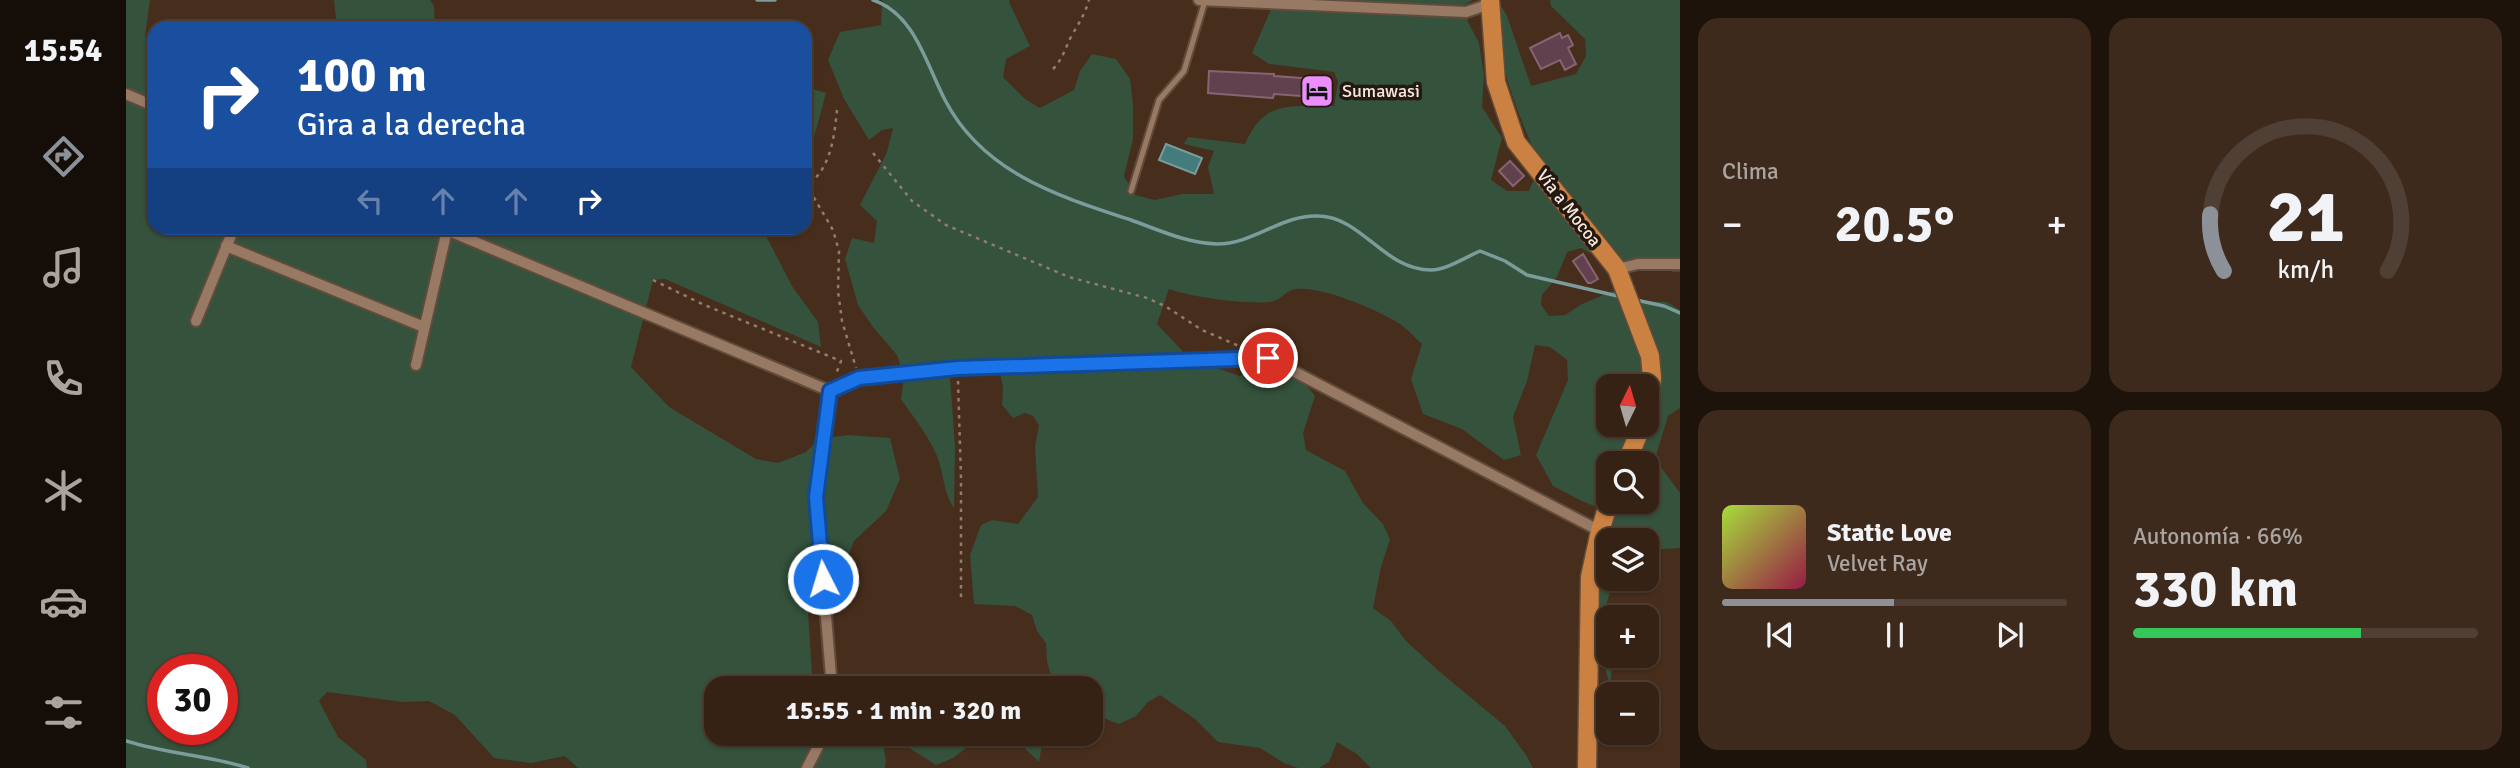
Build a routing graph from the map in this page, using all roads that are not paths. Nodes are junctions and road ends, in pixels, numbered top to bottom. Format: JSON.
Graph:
{"nodes":[{"id":1,"x":1202,"y":1,"type":"edge"},
{"id":2,"x":1490,"y":2,"type":"edge"},
{"id":3,"x":126,"y":94,"type":"edge"},
{"id":4,"x":147,"y":103,"type":"edge"},
{"id":5,"x":1131,"y":191,"type":"dead end"},
{"id":6,"x":231,"y":235,"type":"edge"},
{"id":7,"x":444,"y":235,"type":"edge"},
{"id":8,"x":459,"y":235,"type":"edge"},
{"id":9,"x":226,"y":246,"type":"junction"},
{"id":10,"x":1680,"y":264,"type":"edge"},
{"id":11,"x":1617,"y":269,"type":"junction"},
{"id":12,"x":195,"y":321,"type":"dead end"},
{"id":13,"x":424,"y":327,"type":"junction"},
{"id":14,"x":416,"y":365,"type":"dead end"},
{"id":15,"x":1653,"y":374,"type":"edge"},
{"id":16,"x":830,"y":391,"type":"junction"},
{"id":17,"x":1596,"y":529,"type":"edge"},
{"id":18,"x":1596,"y":549,"type":"edge"},
{"id":19,"x":831,"y":676,"type":"edge"},
{"id":20,"x":818,"y":746,"type":"edge"},
{"id":21,"x":807,"y":768,"type":"edge"},
{"id":22,"x":1587,"y":768,"type":"edge"}],
"edges":[{"from":1,"to":2,"type":"street"},
{"from":1,"to":5,"type":"lane"},
{"from":2,"to":11,"type":"main road","name":"Vía a Mocoa"},
{"from":3,"to":4,"type":"street"},
{"from":6,"to":9,"type":"street"},
{"from":7,"to":13,"type":"street"},
{"from":8,"to":16,"type":"street"},
{"from":9,"to":12,"type":"street"},
{"from":9,"to":13,"type":"street"},
{"from":10,"to":11,"type":"street"},
{"from":11,"to":15,"type":"main road","name":"Vía a Mocoa"},
{"from":13,"to":14,"type":"street"},
{"from":16,"to":17,"type":"street"},
{"from":16,"to":19,"type":"street"},
{"from":18,"to":22,"type":"main road"},
{"from":20,"to":21,"type":"street"}]}
